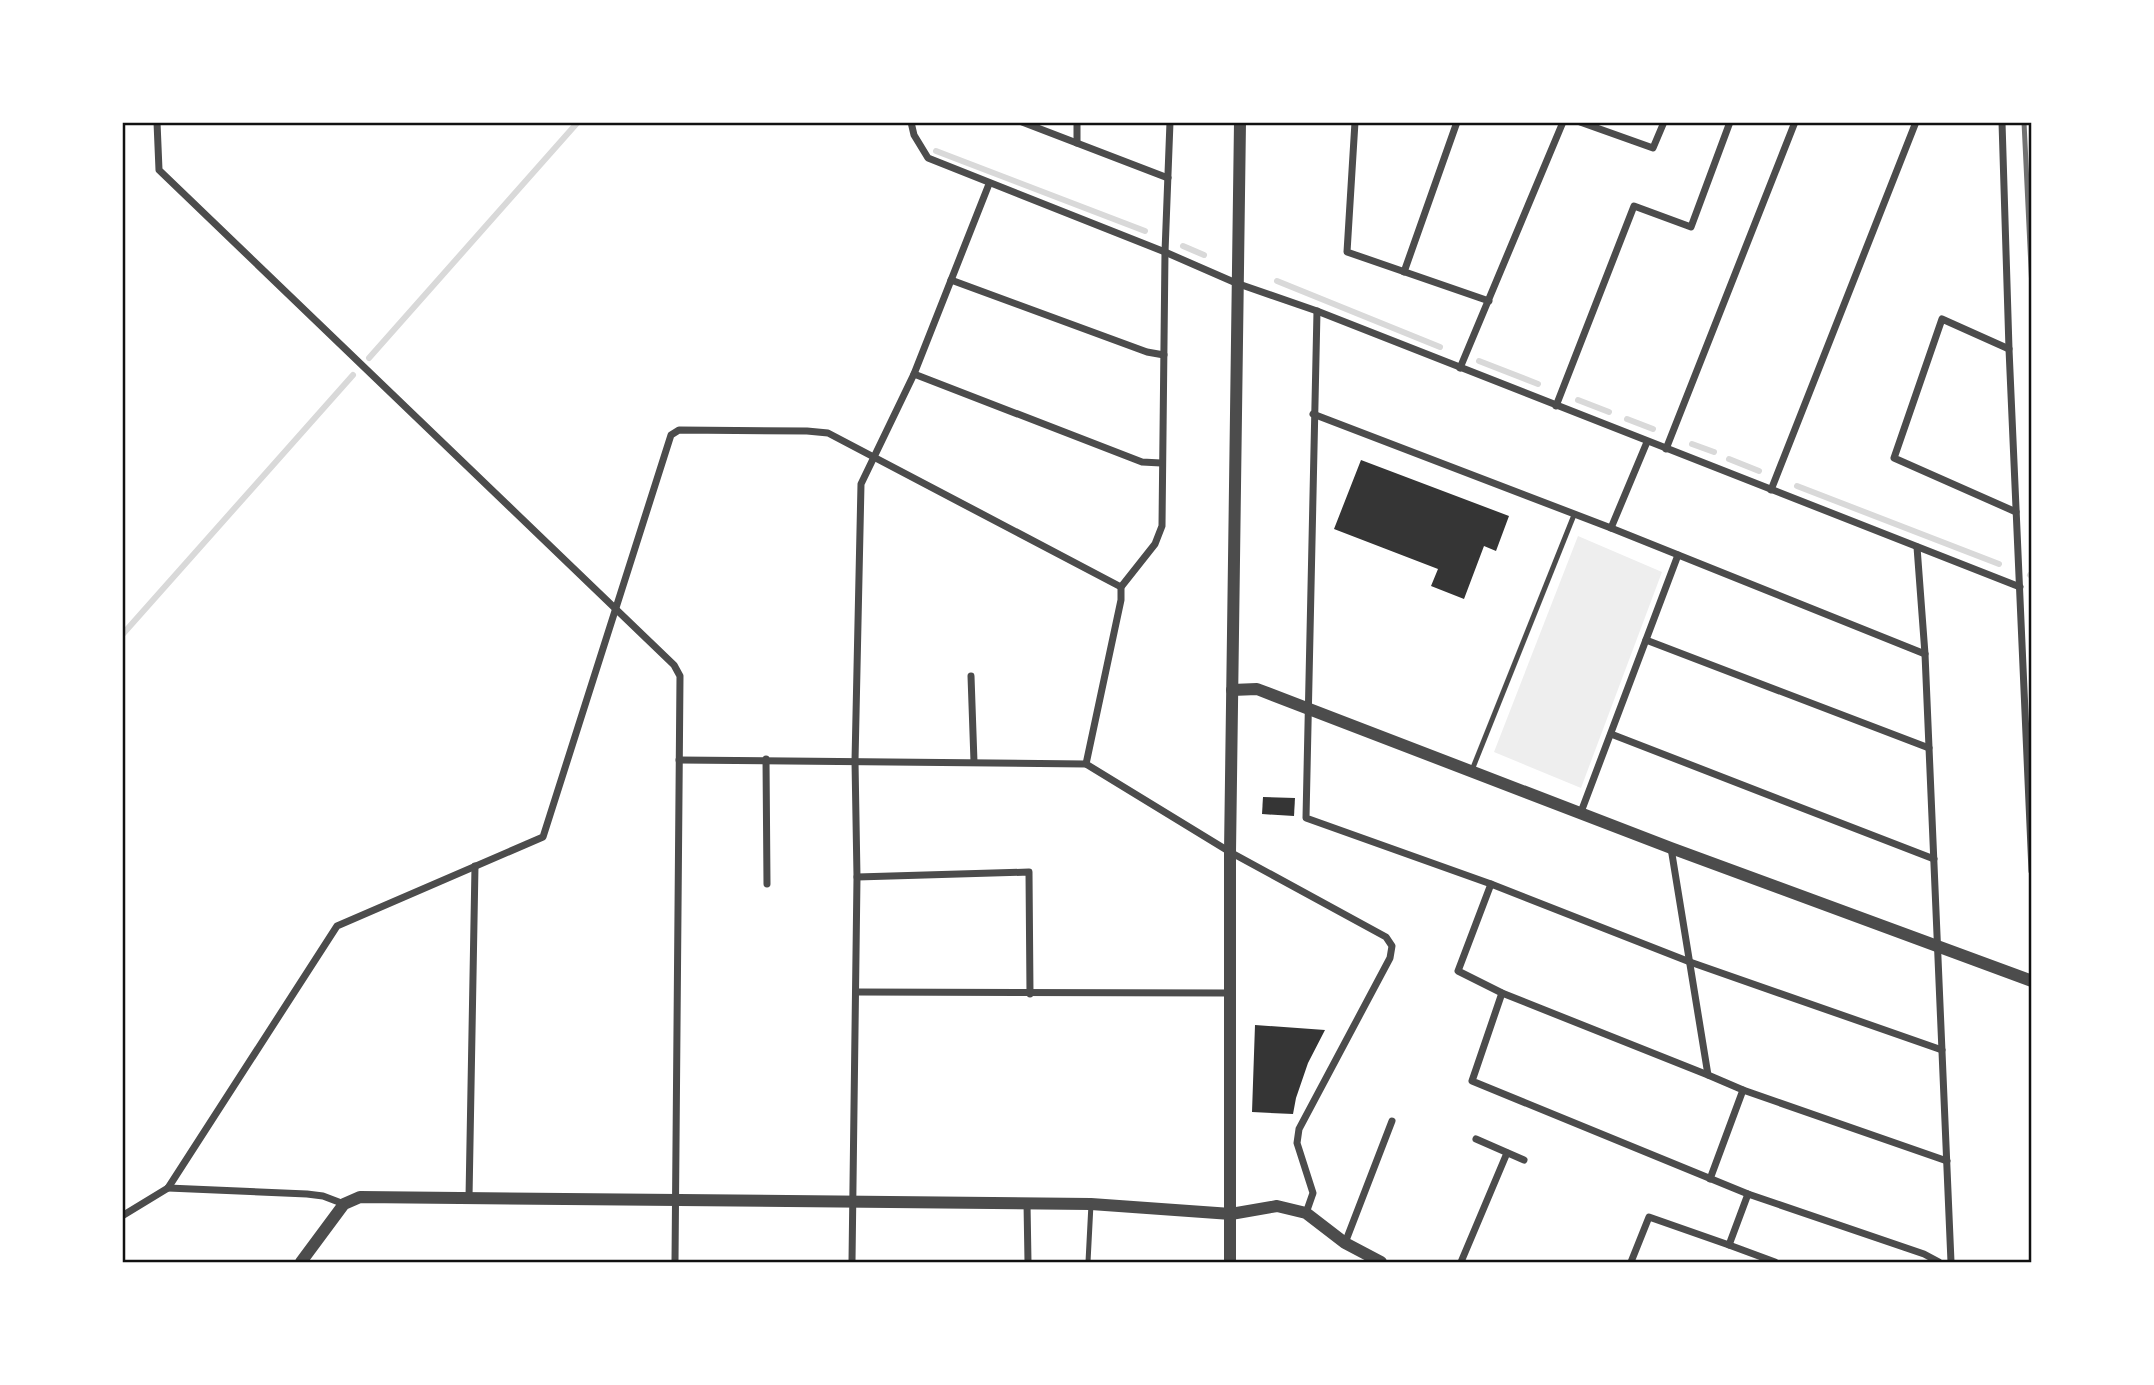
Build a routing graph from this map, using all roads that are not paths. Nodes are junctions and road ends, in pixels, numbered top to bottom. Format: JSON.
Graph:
{"nodes":[{"id":1,"x":157,"y":122,"type":"edge"},
{"id":2,"x":911,"y":122,"type":"edge"},
{"id":3,"x":1022,"y":122,"type":"edge"},
{"id":4,"x":1077,"y":122,"type":"edge"},
{"id":5,"x":1170,"y":122,"type":"edge"},
{"id":6,"x":1240,"y":122,"type":"edge"},
{"id":7,"x":1355,"y":122,"type":"edge"},
{"id":8,"x":1457,"y":122,"type":"edge"},
{"id":9,"x":1563,"y":122,"type":"edge"},
{"id":10,"x":1580,"y":122,"type":"edge"},
{"id":11,"x":1664,"y":122,"type":"edge"},
{"id":12,"x":1730,"y":122,"type":"edge"},
{"id":13,"x":1794,"y":122,"type":"edge"},
{"id":14,"x":1916,"y":122,"type":"edge"},
{"id":15,"x":2002,"y":122,"type":"edge"},
{"id":16,"x":1077,"y":143,"type":"junction"},
{"id":17,"x":1168,"y":178,"type":"junction"},
{"id":18,"x":989,"y":184,"type":"junction"},
{"id":19,"x":1165,"y":252,"type":"junction"},
{"id":20,"x":1404,"y":272,"type":"junction"},
{"id":21,"x":951,"y":280,"type":"junction"},
{"id":22,"x":1237,"y":283,"type":"junction"},
{"id":23,"x":1489,"y":300,"type":"junction"},
{"id":24,"x":1317,"y":311,"type":"junction"},
{"id":25,"x":2009,"y":349,"type":"junction"},
{"id":26,"x":1164,"y":355,"type":"junction"},
{"id":27,"x":1460,"y":368,"type":"junction"},
{"id":28,"x":914,"y":374,"type":"junction"},
{"id":29,"x":1556,"y":406,"type":"junction"},
{"id":30,"x":1313,"y":414,"type":"junction"},
{"id":31,"x":1647,"y":442,"type":"junction"},
{"id":32,"x":1666,"y":449,"type":"junction"},
{"id":33,"x":872,"y":458,"type":"junction"},
{"id":34,"x":1161,"y":463,"type":"junction"},
{"id":35,"x":1771,"y":490,"type":"junction"},
{"id":36,"x":2016,"y":512,"type":"junction"},
{"id":37,"x":1574,"y":514,"type":"junction"},
{"id":38,"x":1611,"y":528,"type":"junction"},
{"id":39,"x":1917,"y":547,"type":"junction"},
{"id":40,"x":1678,"y":555,"type":"junction"},
{"id":41,"x":1121,"y":587,"type":"junction"},
{"id":42,"x":2020,"y":587,"type":"junction"},
{"id":43,"x":614,"y":610,"type":"junction"},
{"id":44,"x":1646,"y":640,"type":"junction"},
{"id":45,"x":1925,"y":654,"type":"junction"},
{"id":46,"x":971,"y":676,"type":"dead end"},
{"id":47,"x":1232,"y":690,"type":"junction"},
{"id":48,"x":1309,"y":708,"type":"junction"},
{"id":49,"x":1611,"y":734,"type":"junction"},
{"id":50,"x":1929,"y":748,"type":"junction"},
{"id":51,"x":766,"y":759,"type":"junction"},
{"id":52,"x":679,"y":760,"type":"junction"},
{"id":53,"x":855,"y":761,"type":"junction"},
{"id":54,"x":974,"y":761,"type":"junction"},
{"id":55,"x":1086,"y":764,"type":"junction"},
{"id":56,"x":1472,"y":771,"type":"junction"},
{"id":57,"x":1581,"y":812,"type":"junction"},
{"id":58,"x":1671,"y":848,"type":"junction"},
{"id":59,"x":1230,"y":852,"type":"junction"},
{"id":60,"x":1934,"y":859,"type":"junction"},
{"id":61,"x":475,"y":866,"type":"junction"},
{"id":62,"x":2032,"y":872,"type":"edge"},
{"id":63,"x":857,"y":877,"type":"junction"},
{"id":64,"x":767,"y":884,"type":"dead end"},
{"id":65,"x":1491,"y":884,"type":"junction"},
{"id":66,"x":1937,"y":947,"type":"junction"},
{"id":67,"x":1690,"y":962,"type":"junction"},
{"id":68,"x":2032,"y":981,"type":"edge"},
{"id":69,"x":856,"y":992,"type":"junction"},
{"id":70,"x":1230,"y":993,"type":"junction"},
{"id":71,"x":1502,"y":993,"type":"junction"},
{"id":72,"x":1030,"y":994,"type":"junction"},
{"id":73,"x":1942,"y":1050,"type":"junction"},
{"id":74,"x":1708,"y":1075,"type":"junction"},
{"id":75,"x":1743,"y":1090,"type":"junction"},
{"id":76,"x":1392,"y":1121,"type":"dead end"},
{"id":77,"x":1476,"y":1139,"type":"dead end"},
{"id":78,"x":1507,"y":1153,"type":"junction"},
{"id":79,"x":1524,"y":1160,"type":"dead end"},
{"id":80,"x":1947,"y":1160,"type":"junction"},
{"id":81,"x":1710,"y":1179,"type":"junction"},
{"id":82,"x":168,"y":1188,"type":"junction"},
{"id":83,"x":1748,"y":1194,"type":"junction"},
{"id":84,"x":469,"y":1198,"type":"junction"},
{"id":85,"x":676,"y":1202,"type":"junction"},
{"id":86,"x":344,"y":1203,"type":"junction"},
{"id":87,"x":852,"y":1203,"type":"junction"},
{"id":88,"x":1027,"y":1203,"type":"junction"},
{"id":89,"x":1091,"y":1204,"type":"junction"},
{"id":90,"x":1306,"y":1213,"type":"junction"},
{"id":91,"x":1231,"y":1214,"type":"junction"},
{"id":92,"x":122,"y":1216,"type":"edge"},
{"id":93,"x":1345,"y":1243,"type":"junction"},
{"id":94,"x":1729,"y":1245,"type":"junction"},
{"id":95,"x":1924,"y":1254,"type":"junction"},
{"id":96,"x":301,"y":1262,"type":"edge"},
{"id":97,"x":675,"y":1262,"type":"edge"},
{"id":98,"x":852,"y":1262,"type":"edge"},
{"id":99,"x":1028,"y":1262,"type":"edge"},
{"id":100,"x":1088,"y":1262,"type":"edge"},
{"id":101,"x":1230,"y":1262,"type":"edge"},
{"id":102,"x":1381,"y":1262,"type":"edge"},
{"id":103,"x":1461,"y":1262,"type":"edge"},
{"id":104,"x":1631,"y":1262,"type":"edge"},
{"id":105,"x":1775,"y":1262,"type":"edge"},
{"id":106,"x":1920,"y":1262,"type":"edge"},
{"id":107,"x":1939,"y":1262,"type":"edge"},
{"id":108,"x":1951,"y":1262,"type":"edge"}],
"edges":[{"from":1,"to":43,"type":"street"},
{"from":2,"to":18,"type":"street"},
{"from":3,"to":16,"type":"street"},
{"from":4,"to":16,"type":"street"},
{"from":5,"to":17,"type":"street"},
{"from":6,"to":22,"type":"street"},
{"from":7,"to":20,"type":"street"},
{"from":8,"to":20,"type":"street"},
{"from":9,"to":23,"type":"street"},
{"from":10,"to":11,"type":"street"},
{"from":12,"to":29,"type":"street"},
{"from":13,"to":32,"type":"street"},
{"from":14,"to":35,"type":"street"},
{"from":15,"to":25,"type":"street"},
{"from":16,"to":17,"type":"street"},
{"from":17,"to":19,"type":"street"},
{"from":18,"to":19,"type":"street"},
{"from":18,"to":21,"type":"street"},
{"from":19,"to":22,"type":"street"},
{"from":19,"to":26,"type":"street"},
{"from":20,"to":23,"type":"street"},
{"from":21,"to":26,"type":"street"},
{"from":21,"to":28,"type":"street"},
{"from":22,"to":24,"type":"street"},
{"from":22,"to":47,"type":"street"},
{"from":23,"to":27,"type":"street"},
{"from":24,"to":27,"type":"street"},
{"from":24,"to":30,"type":"street"},
{"from":25,"to":36,"type":"street"},
{"from":25,"to":36,"type":"street"},
{"from":26,"to":34,"type":"street"},
{"from":27,"to":29,"type":"street"},
{"from":28,"to":33,"type":"street"},
{"from":28,"to":34,"type":"street"},
{"from":29,"to":31,"type":"street"},
{"from":30,"to":37,"type":"street"},
{"from":30,"to":48,"type":"street"},
{"from":31,"to":32,"type":"street"},
{"from":31,"to":38,"type":"street"},
{"from":32,"to":35,"type":"street"},
{"from":33,"to":41,"type":"street"},
{"from":33,"to":43,"type":"street"},
{"from":33,"to":53,"type":"street"},
{"from":34,"to":41,"type":"street"},
{"from":35,"to":39,"type":"street"},
{"from":36,"to":42,"type":"street"},
{"from":37,"to":38,"type":"street"},
{"from":37,"to":56,"type":"lane"},
{"from":38,"to":40,"type":"street"},
{"from":39,"to":42,"type":"street"},
{"from":39,"to":45,"type":"street"},
{"from":40,"to":44,"type":"street"},
{"from":40,"to":45,"type":"street"},
{"from":41,"to":55,"type":"street"},
{"from":42,"to":62,"type":"street"},
{"from":43,"to":52,"type":"street"},
{"from":43,"to":61,"type":"street"},
{"from":44,"to":49,"type":"street"},
{"from":44,"to":50,"type":"street"},
{"from":45,"to":50,"type":"street"},
{"from":46,"to":54,"type":"street"},
{"from":47,"to":48,"type":"street"},
{"from":47,"to":59,"type":"street"},
{"from":48,"to":56,"type":"street"},
{"from":48,"to":65,"type":"street"},
{"from":49,"to":57,"type":"street"},
{"from":49,"to":60,"type":"street"},
{"from":50,"to":60,"type":"street"},
{"from":51,"to":52,"type":"street"},
{"from":51,"to":53,"type":"street"},
{"from":51,"to":64,"type":"street"},
{"from":52,"to":85,"type":"street"},
{"from":53,"to":54,"type":"street"},
{"from":53,"to":63,"type":"street"},
{"from":54,"to":55,"type":"street"},
{"from":55,"to":59,"type":"street"},
{"from":56,"to":57,"type":"street"},
{"from":57,"to":58,"type":"street"},
{"from":58,"to":66,"type":"street"},
{"from":58,"to":67,"type":"street"},
{"from":59,"to":70,"type":"street"},
{"from":59,"to":90,"type":"street"},
{"from":60,"to":66,"type":"street"},
{"from":61,"to":82,"type":"street"},
{"from":61,"to":84,"type":"street"},
{"from":63,"to":69,"type":"street"},
{"from":63,"to":72,"type":"street"},
{"from":65,"to":67,"type":"street"},
{"from":65,"to":71,"type":"street"},
{"from":66,"to":68,"type":"street"},
{"from":66,"to":73,"type":"street"},
{"from":67,"to":73,"type":"street"},
{"from":67,"to":74,"type":"street"},
{"from":69,"to":72,"type":"street"},
{"from":69,"to":87,"type":"street"},
{"from":70,"to":72,"type":"street"},
{"from":70,"to":91,"type":"street"},
{"from":71,"to":74,"type":"street"},
{"from":71,"to":81,"type":"street"},
{"from":73,"to":80,"type":"street"},
{"from":74,"to":75,"type":"street"},
{"from":75,"to":80,"type":"street"},
{"from":75,"to":81,"type":"street"},
{"from":76,"to":93,"type":"street"},
{"from":77,"to":78,"type":"street"},
{"from":78,"to":79,"type":"street"},
{"from":78,"to":103,"type":"street"},
{"from":80,"to":108,"type":"street"},
{"from":81,"to":83,"type":"street"},
{"from":82,"to":86,"type":"street"},
{"from":82,"to":92,"type":"street"},
{"from":83,"to":94,"type":"street"},
{"from":83,"to":95,"type":"street"},
{"from":84,"to":85,"type":"street"},
{"from":84,"to":86,"type":"street"},
{"from":85,"to":87,"type":"street"},
{"from":85,"to":97,"type":"street"},
{"from":86,"to":96,"type":"street"},
{"from":87,"to":88,"type":"street"},
{"from":87,"to":98,"type":"street"},
{"from":88,"to":89,"type":"street"},
{"from":88,"to":99,"type":"street"},
{"from":89,"to":91,"type":"street"},
{"from":89,"to":100,"type":"lane"},
{"from":90,"to":91,"type":"street"},
{"from":90,"to":93,"type":"street"},
{"from":91,"to":101,"type":"street"},
{"from":93,"to":102,"type":"street"},
{"from":94,"to":104,"type":"street"},
{"from":94,"to":105,"type":"street"},
{"from":95,"to":106,"type":"street"},
{"from":95,"to":107,"type":"street"}]}
